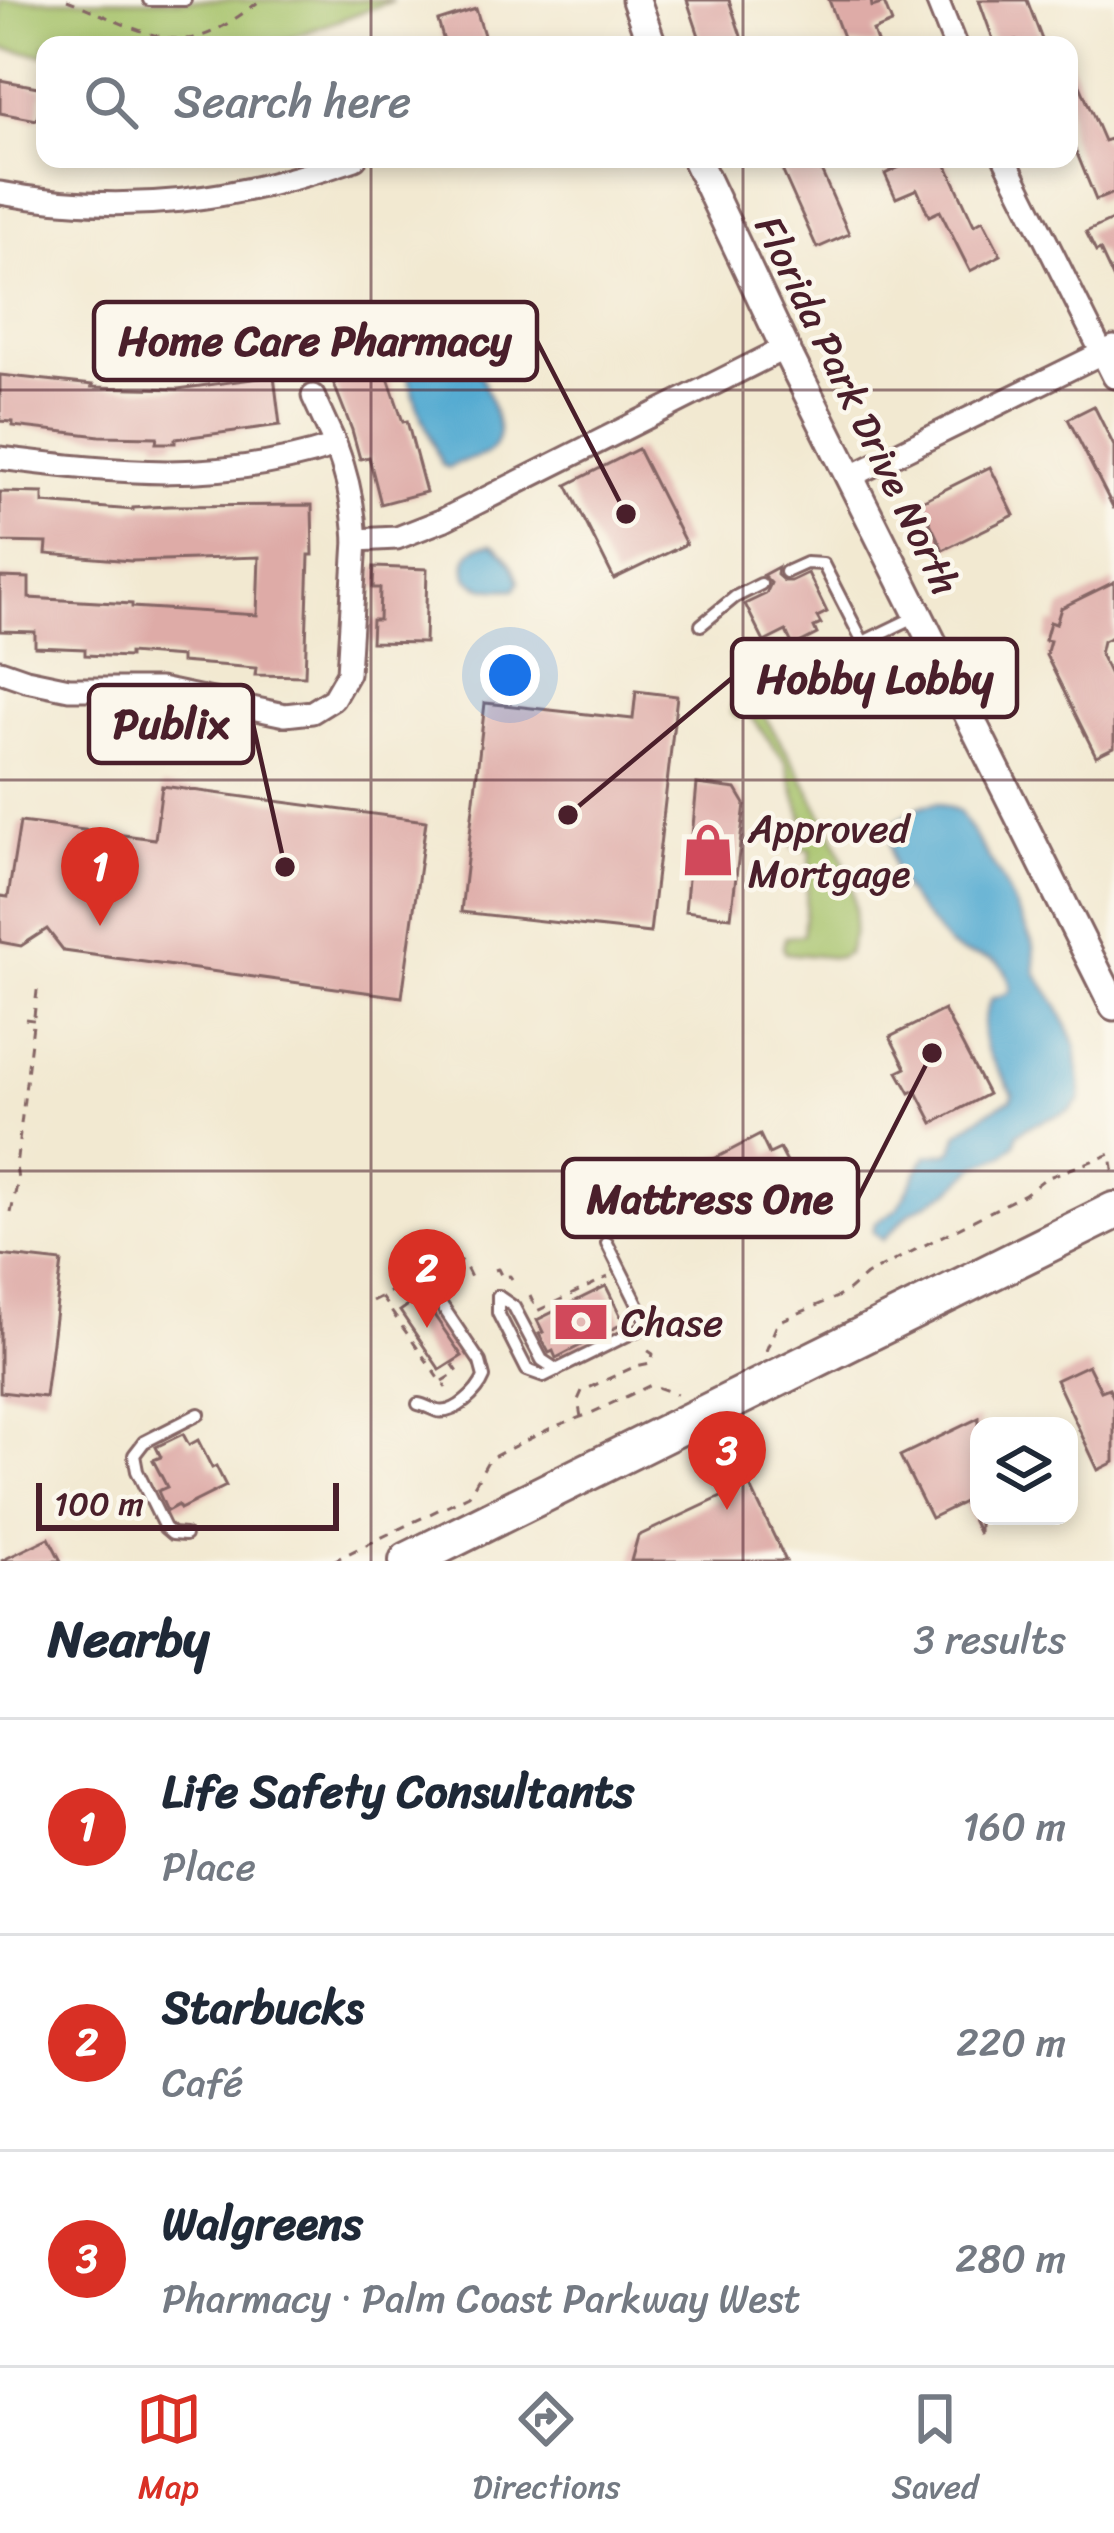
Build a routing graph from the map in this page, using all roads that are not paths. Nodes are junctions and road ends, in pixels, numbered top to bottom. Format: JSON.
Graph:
{"nodes":[{"id":1,"x":149,"y":0,"type":"edge"},
{"id":2,"x":185,"y":0,"type":"edge"},
{"id":3,"x":636,"y":0,"type":"edge"},
{"id":4,"x":937,"y":0,"type":"edge"},
{"id":5,"x":649,"y":36,"type":"edge"},
{"id":6,"x":951,"y":36,"type":"edge"},
{"id":7,"x":328,"y":168,"type":"edge"},
{"id":8,"x":700,"y":168,"type":"edge"},
{"id":9,"x":1010,"y":168,"type":"edge"},
{"id":10,"x":0,"y":193,"type":"edge"},
{"id":11,"x":785,"y":348,"type":"junction"},
{"id":12,"x":1107,"y":351,"type":"edge"},
{"id":13,"x":1114,"y":377,"type":"edge"},
{"id":14,"x":313,"y":396,"type":"dead end"},
{"id":15,"x":336,"y":446,"type":"junction"},
{"id":16,"x":0,"y":458,"type":"edge"},
{"id":17,"x":850,"y":477,"type":"junction"},
{"id":18,"x":356,"y":540,"type":"junction"},
{"id":19,"x":786,"y":572,"type":"dead end"},
{"id":20,"x":761,"y":584,"type":"dead end"},
{"id":21,"x":919,"y":615,"type":"junction"},
{"id":22,"x":701,"y":625,"type":"dead end"},
{"id":23,"x":0,"y":670,"type":"edge"},
{"id":24,"x":1114,"y":1006,"type":"edge"},
{"id":25,"x":1114,"y":1211,"type":"edge"},
{"id":26,"x":607,"y":1243,"type":"dead end"},
{"id":27,"x":412,"y":1261,"type":"dead end"},
{"id":28,"x":498,"y":1296,"type":"dead end"},
{"id":29,"x":418,"y":1404,"type":"dead end"},
{"id":30,"x":199,"y":1414,"type":"dead end"},
{"id":31,"x":184,"y":1535,"type":"dead end"},
{"id":32,"x":417,"y":1559,"type":"edge"}],
"edges":[{"from":1,"to":2,"type":"lane"},
{"from":3,"to":5,"type":"street"},
{"from":4,"to":6,"type":"street"},
{"from":7,"to":10,"type":"street"},
{"from":8,"to":11,"type":"street","name":"Florida Park Drive North"},
{"from":9,"to":12,"type":"street"},
{"from":11,"to":17,"type":"street","name":"Florida Park Drive North"},
{"from":11,"to":18,"type":"street"},
{"from":12,"to":13,"type":"street"},
{"from":12,"to":17,"type":"street"},
{"from":14,"to":15,"type":"street"},
{"from":15,"to":16,"type":"street"},
{"from":15,"to":18,"type":"street"},
{"from":17,"to":21,"type":"street","name":"Florida Park Drive North"},
{"from":18,"to":23,"type":"street"},
{"from":19,"to":21,"type":"lane"},
{"from":20,"to":22,"type":"lane"},
{"from":21,"to":24,"type":"street","name":"Florida Park Drive North"},
{"from":25,"to":32,"type":"main road"},
{"from":26,"to":28,"type":"lane"},
{"from":27,"to":29,"type":"lane"},
{"from":30,"to":31,"type":"lane"}]}
